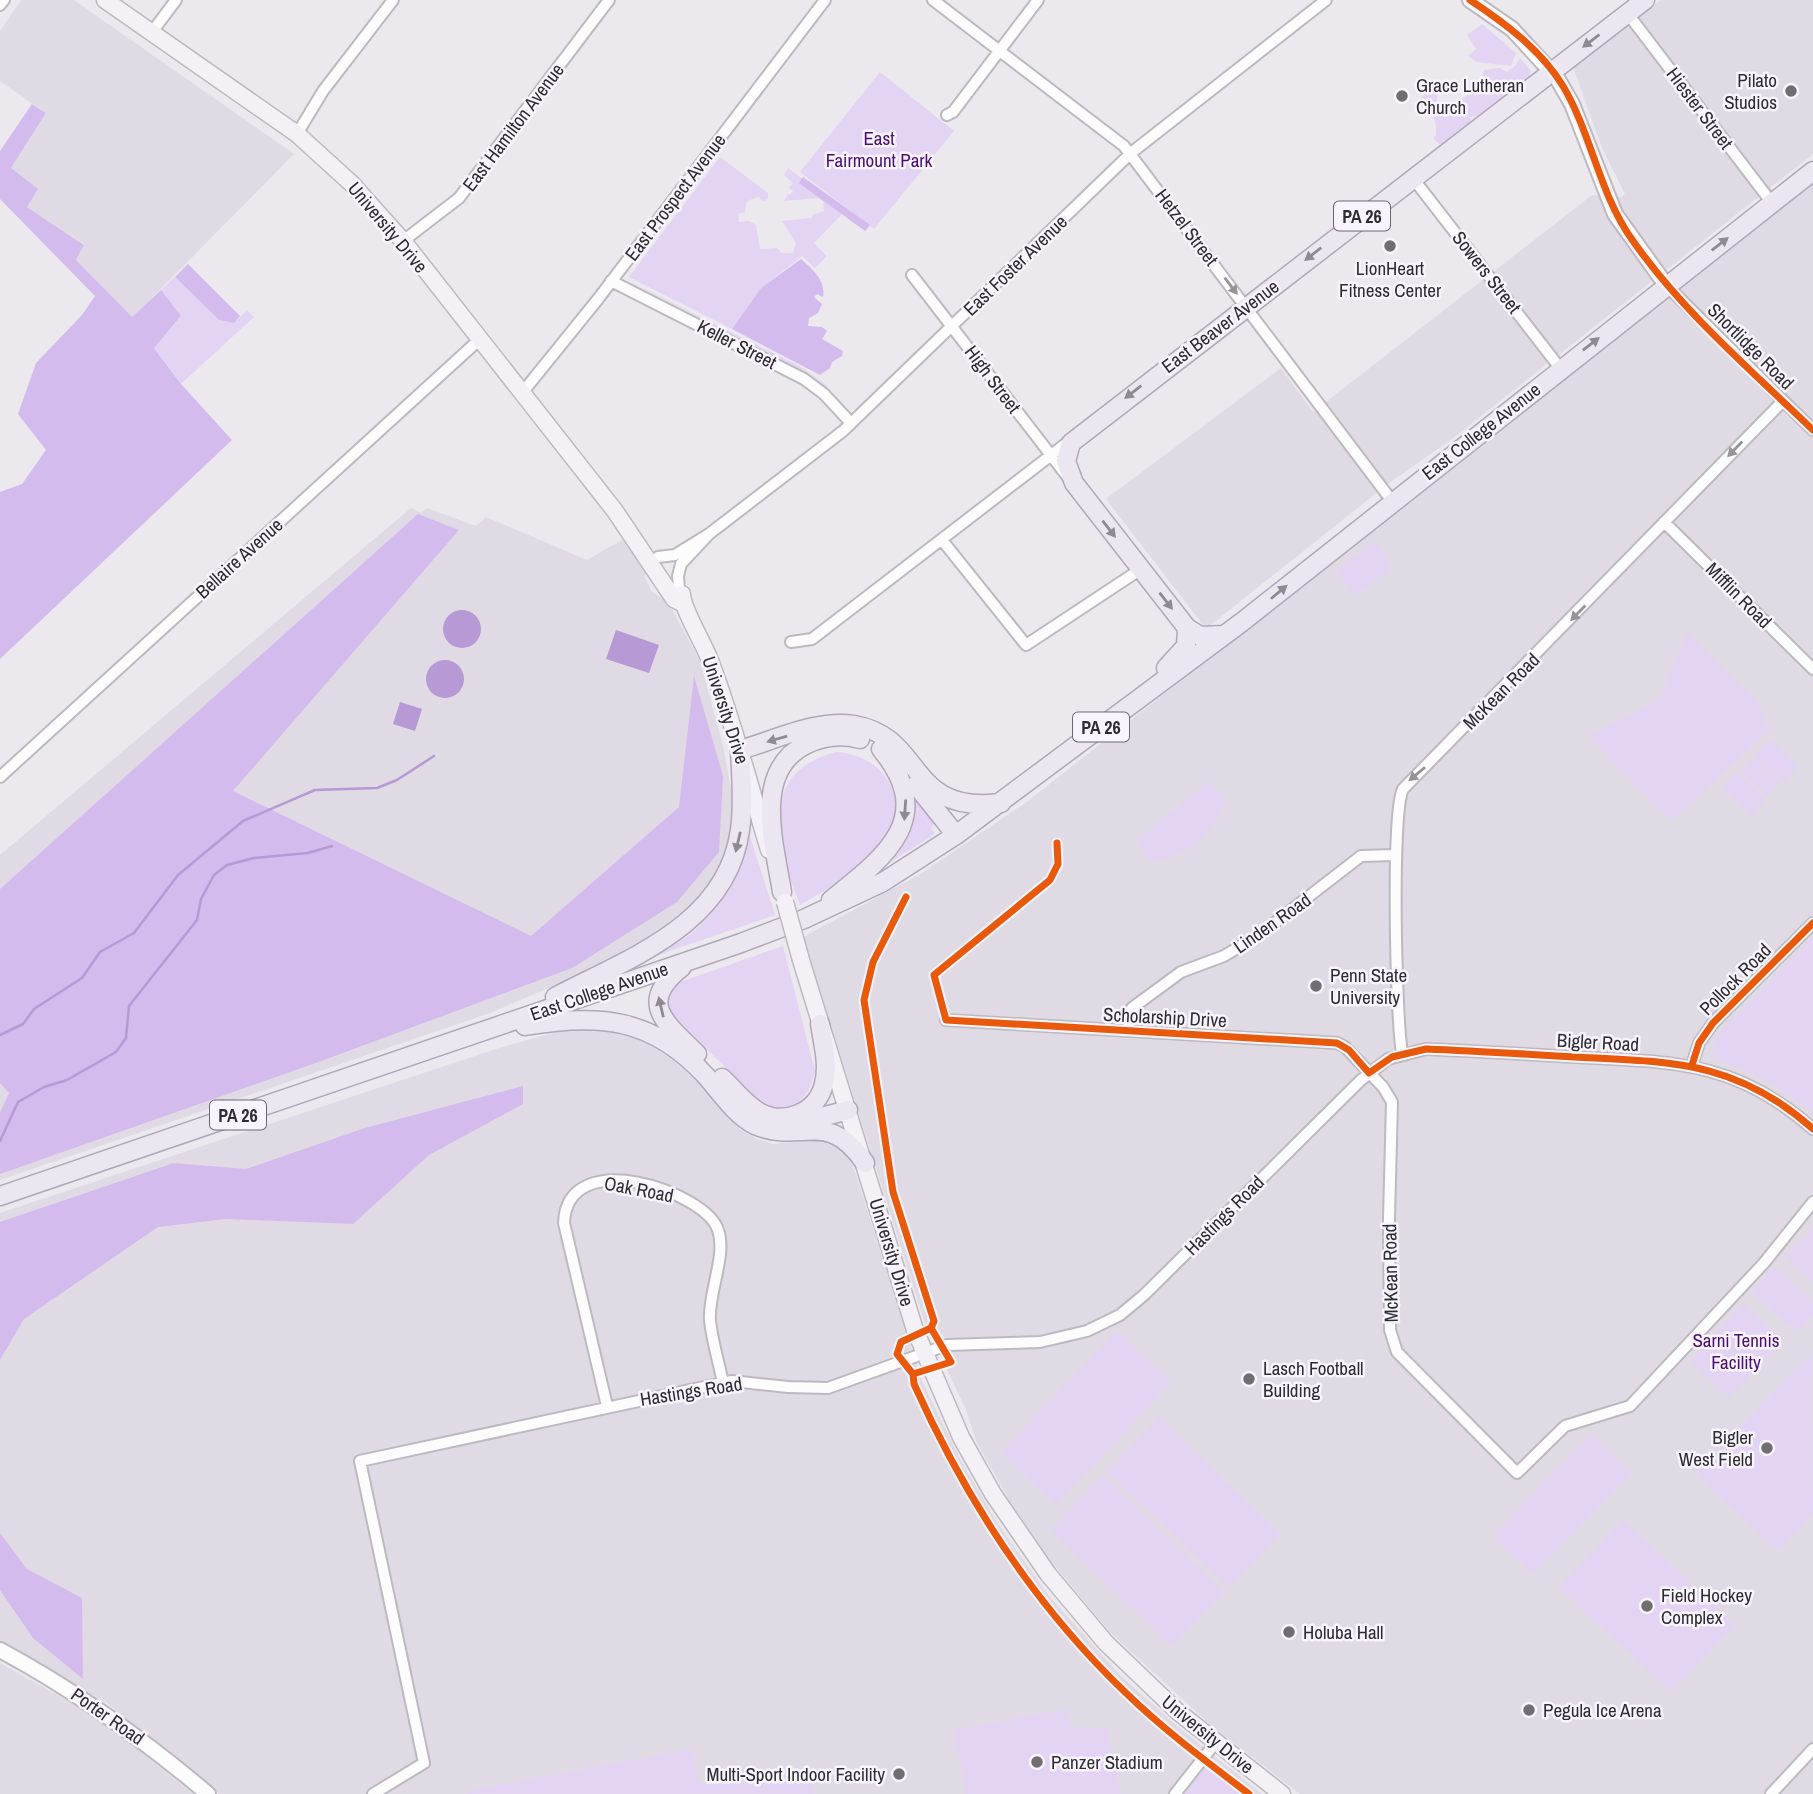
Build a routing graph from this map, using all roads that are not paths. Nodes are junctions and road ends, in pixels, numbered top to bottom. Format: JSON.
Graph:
{"nodes":[{"id":1,"x":4,"y":0,"type":"edge"},
{"id":2,"x":105,"y":0,"type":"edge"},
{"id":3,"x":176,"y":0,"type":"edge"},
{"id":4,"x":393,"y":0,"type":"edge"},
{"id":5,"x":609,"y":0,"type":"edge"},
{"id":6,"x":825,"y":0,"type":"edge"},
{"id":7,"x":933,"y":0,"type":"edge"},
{"id":8,"x":1038,"y":0,"type":"edge"},
{"id":9,"x":1326,"y":0,"type":"edge"},
{"id":10,"x":1470,"y":0,"type":"edge"},
{"id":11,"x":1645,"y":0,"type":"edge"},
{"id":12,"x":0,"y":5,"type":"edge"},
{"id":13,"x":1628,"y":14,"type":"junction"},
{"id":14,"x":152,"y":33,"type":"junction"},
{"id":15,"x":999,"y":50,"type":"junction"},
{"id":16,"x":1552,"y":71,"type":"junction"},
{"id":17,"x":947,"y":115,"type":"dead end"},
{"id":18,"x":297,"y":134,"type":"junction"},
{"id":19,"x":1131,"y":153,"type":"junction"},
{"id":20,"x":1813,"y":172,"type":"edge"},
{"id":21,"x":1412,"y":177,"type":"junction"},
{"id":22,"x":1772,"y":203,"type":"junction"},
{"id":23,"x":403,"y":241,"type":"junction"},
{"id":24,"x":912,"y":275,"type":"dead end"},
{"id":25,"x":611,"y":281,"type":"junction"},
{"id":26,"x":1666,"y":285,"type":"junction"},
{"id":27,"x":1245,"y":306,"type":"junction"},
{"id":28,"x":953,"y":326,"type":"junction"},
{"id":29,"x":480,"y":340,"type":"junction"},
{"id":30,"x":1560,"y":368,"type":"junction"},
{"id":31,"x":522,"y":393,"type":"junction"},
{"id":32,"x":1783,"y":401,"type":"junction"},
{"id":33,"x":851,"y":423,"type":"junction"},
{"id":34,"x":1813,"y":430,"type":"edge"},
{"id":35,"x":1080,"y":433,"type":"junction"},
{"id":36,"x":1049,"y":456,"type":"junction"},
{"id":37,"x":1074,"y":483,"type":"junction"},
{"id":38,"x":1392,"y":501,"type":"junction"},
{"id":39,"x":615,"y":511,"type":"junction"},
{"id":40,"x":1664,"y":522,"type":"junction"},
{"id":41,"x":709,"y":534,"type":"junction"},
{"id":42,"x":942,"y":540,"type":"junction"},
{"id":43,"x":658,"y":557,"type":"junction"},
{"id":44,"x":1141,"y":569,"type":"junction"},
{"id":45,"x":680,"y":596,"type":"junction"},
{"id":46,"x":1187,"y":628,"type":"junction"},
{"id":47,"x":1225,"y":635,"type":"junction"},
{"id":48,"x":791,"y":642,"type":"dead end"},
{"id":49,"x":1813,"y":669,"type":"edge"},
{"id":50,"x":1150,"y":691,"type":"junction"},
{"id":51,"x":881,"y":749,"type":"junction"},
{"id":52,"x":740,"y":750,"type":"junction"},
{"id":53,"x":0,"y":777,"type":"edge"},
{"id":54,"x":1001,"y":803,"type":"junction"},
{"id":55,"x":956,"y":835,"type":"junction"},
{"id":56,"x":1395,"y":855,"type":"junction"},
{"id":57,"x":783,"y":897,"type":"junction"},
{"id":58,"x":804,"y":919,"type":"junction"},
{"id":59,"x":1813,"y":923,"type":"edge"},
{"id":60,"x":693,"y":959,"type":"junction"},
{"id":61,"x":946,"y":1020,"type":"dead end"},
{"id":62,"x":505,"y":1024,"type":"junction"},
{"id":63,"x":820,"y":1024,"type":"junction"},
{"id":64,"x":1128,"y":1031,"type":"junction"},
{"id":65,"x":477,"y":1034,"type":"junction"},
{"id":66,"x":1402,"y":1052,"type":"junction"},
{"id":67,"x":1692,"y":1065,"type":"junction"},
{"id":68,"x":1370,"y":1073,"type":"junction"},
{"id":69,"x":848,"y":1110,"type":"junction"},
{"id":70,"x":1813,"y":1129,"type":"edge"},
{"id":71,"x":787,"y":1130,"type":"junction"},
{"id":72,"x":865,"y":1163,"type":"junction"},
{"id":73,"x":0,"y":1196,"type":"edge"},
{"id":74,"x":1813,"y":1202,"type":"edge"},
{"id":75,"x":925,"y":1352,"type":"junction"},
{"id":76,"x":723,"y":1383,"type":"junction"},
{"id":77,"x":607,"y":1406,"type":"junction"},
{"id":78,"x":0,"y":1650,"type":"edge"},
{"id":79,"x":1216,"y":1742,"type":"junction"},
{"id":80,"x":1813,"y":1749,"type":"edge"},
{"id":81,"x":208,"y":1794,"type":"edge"},
{"id":82,"x":373,"y":1794,"type":"edge"},
{"id":83,"x":1175,"y":1794,"type":"edge"},
{"id":84,"x":1283,"y":1794,"type":"edge"},
{"id":85,"x":1771,"y":1794,"type":"edge"}],
"edges":[{"from":1,"to":12,"type":"street"},
{"from":2,"to":14,"type":"main road","name":"University Drive"},
{"from":3,"to":14,"type":"street"},
{"from":4,"to":18,"type":"street"},
{"from":5,"to":23,"type":"street","name":"East Hamilton Avenue"},
{"from":6,"to":25,"type":"street","name":"East Prospect Avenue"},
{"from":7,"to":15,"type":"street","name":"Hetzel Street"},
{"from":8,"to":15,"type":"street"},
{"from":9,"to":19,"type":"street","name":"East Foster Avenue"},
{"from":10,"to":16,"type":"street"},
{"from":11,"to":13,"type":"main road","name":"East Beaver Avenue","number":"PA 26"},
{"from":13,"to":16,"type":"main road","name":"East Beaver Avenue","number":"PA 26","one_way":true},
{"from":13,"to":22,"type":"street","name":"Hiester Street"},
{"from":14,"to":18,"type":"main road","name":"University Drive"},
{"from":15,"to":17,"type":"street"},
{"from":15,"to":19,"type":"street","name":"Hetzel Street"},
{"from":16,"to":21,"type":"main road","name":"East Beaver Avenue","number":"PA 26"},
{"from":16,"to":26,"type":"street"},
{"from":18,"to":23,"type":"main road","name":"University Drive"},
{"from":19,"to":27,"type":"street","name":"Hetzel Street","one_way":true},
{"from":19,"to":28,"type":"street","name":"East Foster Avenue"},
{"from":20,"to":22,"type":"main road","name":"East College Avenue","number":"PA 26"},
{"from":21,"to":27,"type":"main road","name":"East Beaver Avenue","number":"PA 26","one_way":true},
{"from":21,"to":30,"type":"street","name":"Sowers Street"},
{"from":26,"to":22,"type":"main road","name":"East College Avenue","number":"PA 26","one_way":true},
{"from":23,"to":29,"type":"main road","name":"University Drive"},
{"from":24,"to":28,"type":"street","name":"High Street"},
{"from":25,"to":31,"type":"street","name":"East Prospect Avenue"},
{"from":25,"to":33,"type":"street","name":"Keller Street"},
{"from":30,"to":26,"type":"main road","name":"East College Avenue","number":"PA 26","one_way":true},
{"from":26,"to":32,"type":"street","name":"Shortlidge Road"},
{"from":27,"to":35,"type":"main road","name":"East Beaver Avenue","number":"PA 26","one_way":true},
{"from":27,"to":38,"type":"street","name":"Hetzel Street"},
{"from":28,"to":33,"type":"street","name":"East Foster Avenue"},
{"from":28,"to":36,"type":"street","name":"High Street"},
{"from":29,"to":31,"type":"main road","name":"University Drive"},
{"from":29,"to":53,"type":"street","name":"Bellaire Avenue"},
{"from":30,"to":38,"type":"main road","name":"East College Avenue","number":"PA 26"},
{"from":31,"to":39,"type":"main road","name":"University Drive"},
{"from":32,"to":34,"type":"street","name":"Shortlidge Road"},
{"from":32,"to":40,"type":"street","name":"McKean Road","one_way":true},
{"from":33,"to":41,"type":"street","name":"East Foster Avenue"},
{"from":35,"to":36,"type":"street","name":"East Beaver Avenue"},
{"from":35,"to":37,"type":"main road","name":"High Street"},
{"from":36,"to":37,"type":"street","name":"High Street"},
{"from":36,"to":42,"type":"street","name":"East Beaver Avenue"},
{"from":37,"to":44,"type":"main road","name":"High Street","one_way":true},
{"from":47,"to":38,"type":"main road","name":"East College Avenue","number":"PA 26","one_way":true},
{"from":39,"to":43,"type":"main road","name":"University Drive"},
{"from":39,"to":45,"type":"main road","name":"University Drive"},
{"from":40,"to":49,"type":"street","name":"Mifflin Road"},
{"from":40,"to":56,"type":"street","name":"McKean Road","one_way":true},
{"from":41,"to":43,"type":"street","name":"East Foster Avenue"},
{"from":41,"to":45,"type":"street","name":"East Foster Avenue"},
{"from":42,"to":44,"type":"street"},
{"from":42,"to":48,"type":"street","name":"East Beaver Avenue"},
{"from":43,"to":45,"type":"main road","name":"University Drive"},
{"from":44,"to":46,"type":"main road","name":"High Street","one_way":true},
{"from":45,"to":52,"type":"main road","name":"University Drive"},
{"from":46,"to":47,"type":"main road"},
{"from":46,"to":50,"type":"main road","name":"East College Avenue","number":"PA 26"},
{"from":47,"to":50,"type":"main road","name":"East College Avenue","number":"PA 26"},
{"from":50,"to":54,"type":"main road","name":"East College Avenue","number":"PA 26"},
{"from":51,"to":55,"type":"main road"},
{"from":51,"to":57,"type":"main road"},
{"from":51,"to":58,"type":"main road","one_way":true},
{"from":54,"to":52,"type":"main road","one_way":true},
{"from":52,"to":57,"type":"main road","name":"University Drive"},
{"from":52,"to":62,"type":"main road","one_way":true},
{"from":54,"to":55,"type":"main road","name":"East College Avenue","number":"PA 26"},
{"from":55,"to":58,"type":"main road","name":"East College Avenue","number":"PA 26"},
{"from":56,"to":64,"type":"street","name":"Linden Road"},
{"from":56,"to":66,"type":"street","name":"McKean Road"},
{"from":57,"to":63,"type":"main road","name":"University Drive","bridge":true},
{"from":58,"to":60,"type":"main road","name":"East College Avenue","number":"PA 26"},
{"from":59,"to":67,"type":"street","name":"Pollock Road"},
{"from":60,"to":62,"type":"main road","name":"East College Avenue","number":"PA 26"},
{"from":63,"to":60,"type":"main road","one_way":true},
{"from":61,"to":64,"type":"street","name":"Scholarship Drive"},
{"from":62,"to":65,"type":"main road","name":"East College Avenue","number":"PA 26"},
{"from":63,"to":69,"type":"main road","name":"University Drive"},
{"from":64,"to":68,"type":"street","name":"Scholarship Drive"},
{"from":65,"to":71,"type":"main road"},
{"from":65,"to":73,"type":"main road","name":"East College Avenue","number":"PA 26"},
{"from":66,"to":67,"type":"street","name":"Bigler Road"},
{"from":66,"to":68,"type":"street","name":"Bigler Road"},
{"from":67,"to":70,"type":"street","name":"Bigler Road"},
{"from":68,"to":74,"type":"street","name":"McKean Road"},
{"from":68,"to":75,"type":"street","name":"Hastings Road"},
{"from":69,"to":71,"type":"main road"},
{"from":69,"to":72,"type":"main road","name":"University Drive"},
{"from":71,"to":72,"type":"main road"},
{"from":72,"to":75,"type":"main road","name":"University Drive"},
{"from":75,"to":76,"type":"street","name":"Hastings Road"},
{"from":75,"to":79,"type":"main road","name":"University Drive"},
{"from":76,"to":77,"type":"street","name":"Hastings Road"},
{"from":76,"to":77,"type":"street","name":"Oak Road"},
{"from":77,"to":82,"type":"street","name":"Hastings Road"},
{"from":78,"to":81,"type":"street","name":"Porter Road"},
{"from":79,"to":83,"type":"street"},
{"from":79,"to":84,"type":"main road","name":"University Drive"},
{"from":80,"to":85,"type":"street"}]}
